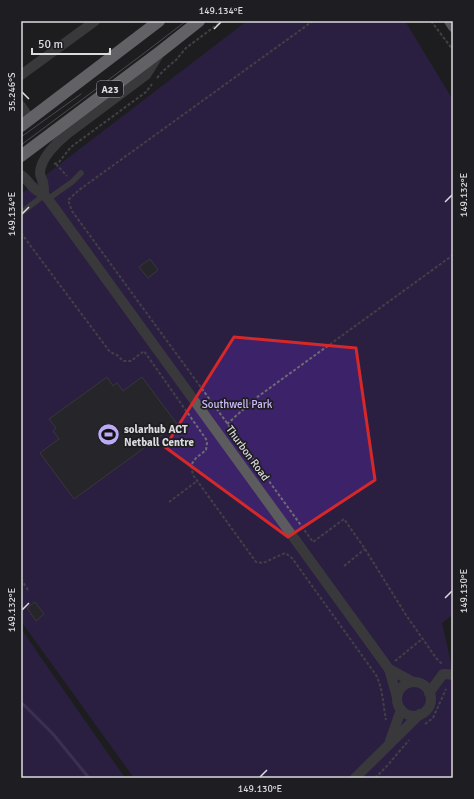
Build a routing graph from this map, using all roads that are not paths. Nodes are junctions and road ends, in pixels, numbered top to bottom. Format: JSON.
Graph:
{"nodes":[{"id":1,"x":95,"y":21,"type":"edge"},
{"id":2,"x":158,"y":21,"type":"edge"},
{"id":3,"x":199,"y":21,"type":"edge"},
{"id":4,"x":449,"y":21,"type":"edge"},
{"id":5,"x":453,"y":27,"type":"edge"},
{"id":6,"x":161,"y":51,"type":"junction"},
{"id":7,"x":21,"y":75,"type":"edge"},
{"id":8,"x":21,"y":106,"type":"edge"},
{"id":9,"x":26,"y":122,"type":"edge"},
{"id":10,"x":21,"y":156,"type":"edge"},
{"id":11,"x":81,"y":173,"type":"dead end"},
{"id":12,"x":21,"y":176,"type":"edge"},
{"id":13,"x":46,"y":197,"type":"junction"},
{"id":14,"x":21,"y":213,"type":"edge"},
{"id":15,"x":388,"y":668,"type":"junction"},
{"id":16,"x":448,"y":675,"type":"edge"},
{"id":17,"x":415,"y":682,"type":"junction"},
{"id":18,"x":429,"y":693,"type":"junction"},
{"id":19,"x":397,"y":697,"type":"junction"},
{"id":20,"x":401,"y":710,"type":"junction"},
{"id":21,"x":420,"y":714,"type":"junction"},
{"id":22,"x":389,"y":745,"type":"junction"},
{"id":23,"x":355,"y":778,"type":"edge"}],
"edges":[{"from":1,"to":7,"type":"street"},
{"from":2,"to":9,"type":"highway","number":"A23"},
{"from":3,"to":6,"type":"highway","number":"A23"},
{"from":4,"to":5,"type":"main road"},
{"from":6,"to":10,"type":"highway","number":"A23"},
{"from":6,"to":13,"type":"street","name":"Thurbon Road"},
{"from":8,"to":9,"type":"street"},
{"from":11,"to":13,"type":"lane"},
{"from":12,"to":13,"type":"street","name":"Thurbon Road"},
{"from":13,"to":14,"type":"lane"},
{"from":13,"to":15,"type":"street","name":"Thurbon Road"},
{"from":15,"to":17,"type":"street","name":"Thurbon Road"},
{"from":15,"to":19,"type":"street","name":"Thurbon Road"},
{"from":16,"to":17,"type":"street"},
{"from":16,"to":18,"type":"street"},
{"from":17,"to":18,"type":"street","name":"Thurbon Road"},
{"from":17,"to":19,"type":"street"},
{"from":18,"to":21,"type":"street"},
{"from":19,"to":20,"type":"street","name":"Thurbon Road"},
{"from":20,"to":21,"type":"street"},
{"from":20,"to":22,"type":"street"},
{"from":21,"to":22,"type":"street"},
{"from":22,"to":23,"type":"street"}]}
